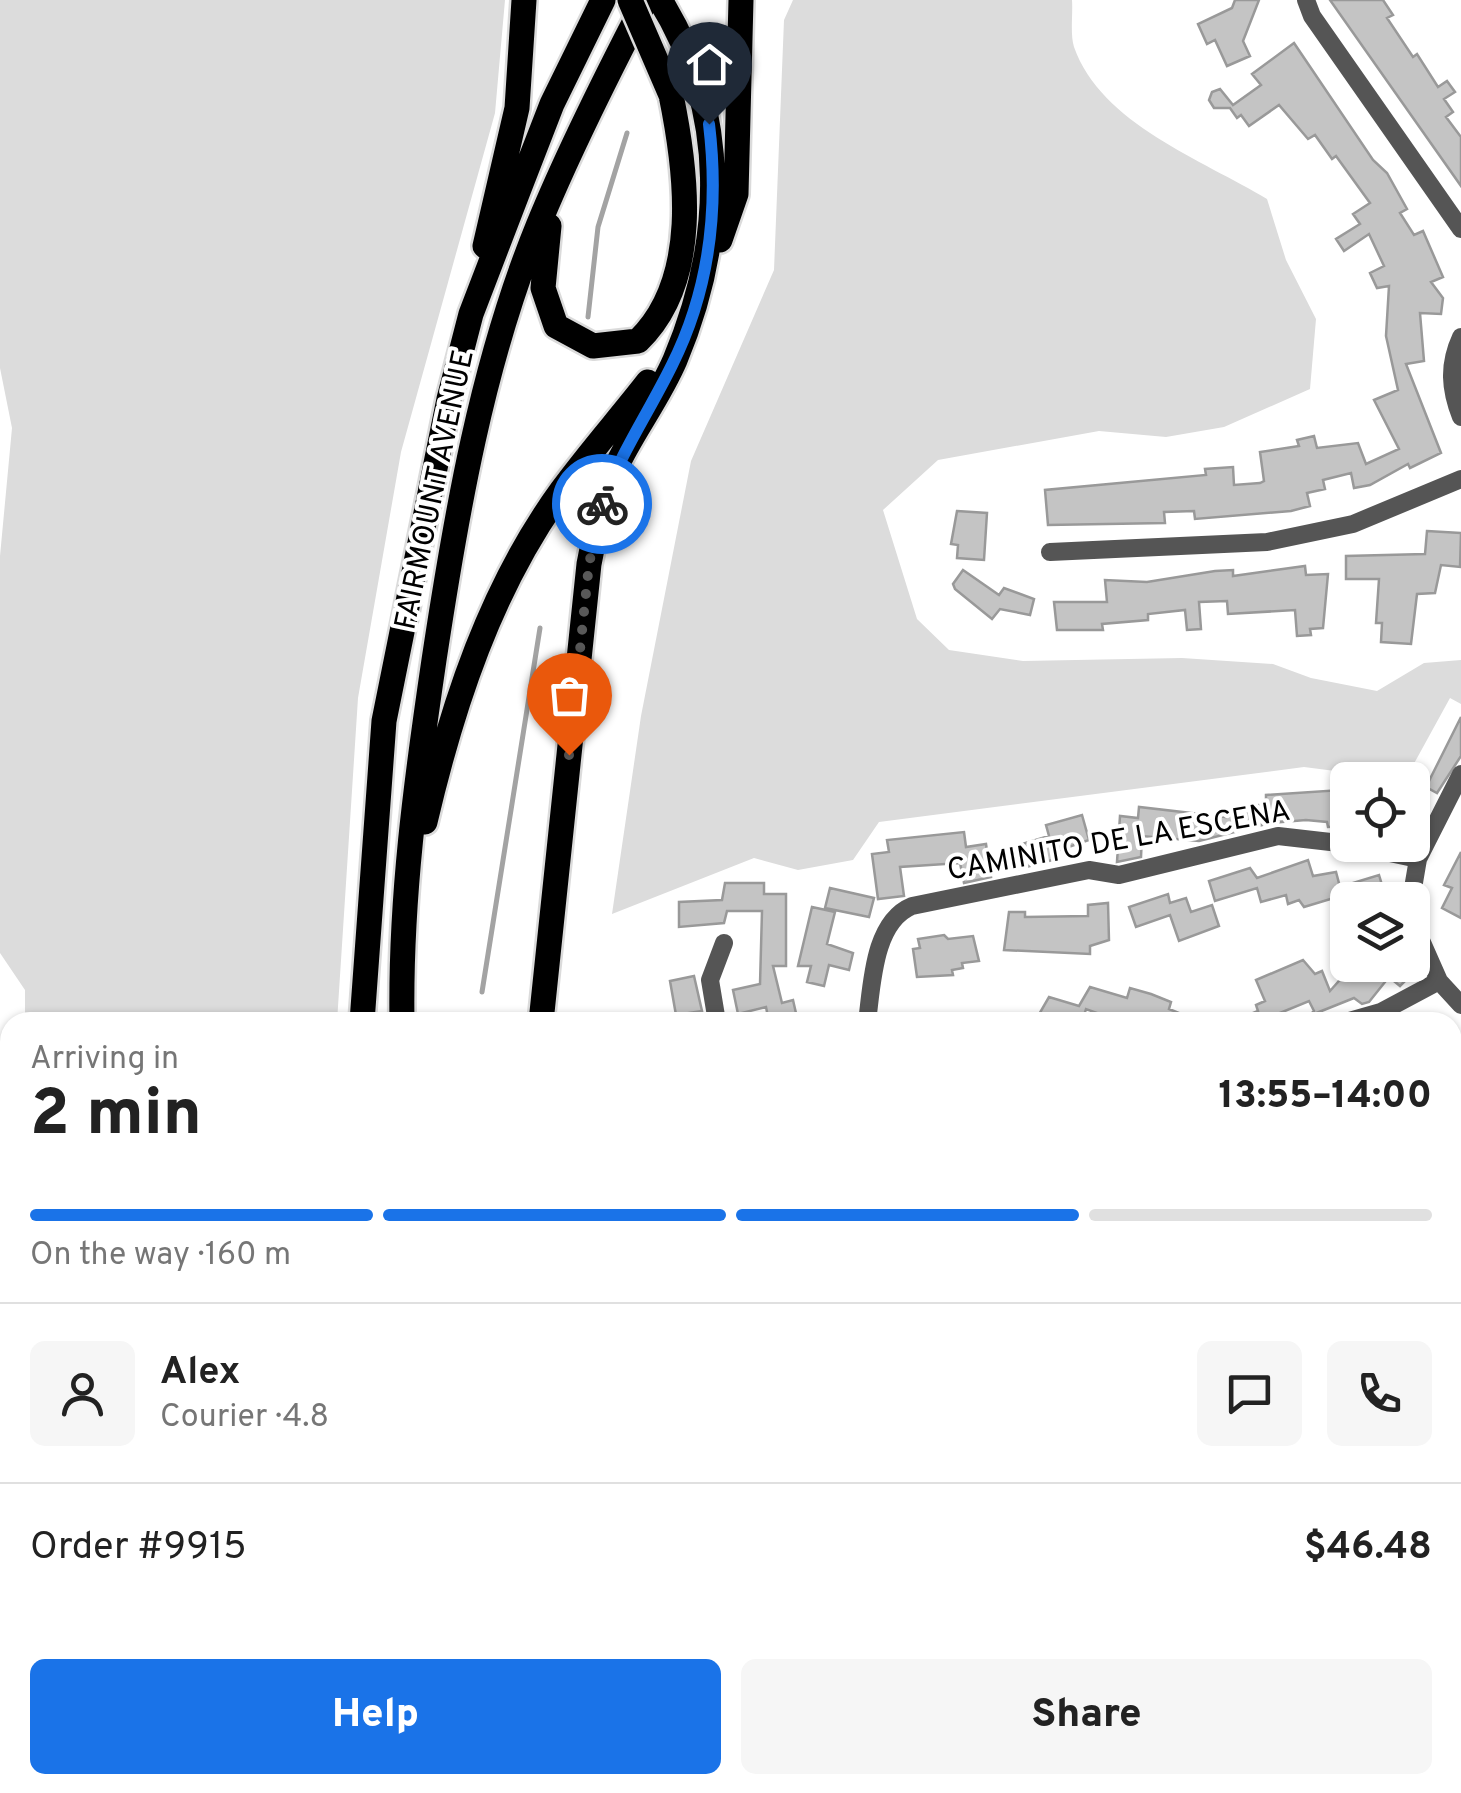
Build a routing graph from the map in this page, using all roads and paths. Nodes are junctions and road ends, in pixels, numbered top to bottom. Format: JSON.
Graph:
{"nodes":[{"id":1,"x":524,"y":0,"type":"edge"},
{"id":2,"x":603,"y":0,"type":"edge"},
{"id":3,"x":630,"y":0,"type":"edge"},
{"id":4,"x":646,"y":0,"type":"edge"},
{"id":5,"x":660,"y":0,"type":"edge"},
{"id":6,"x":742,"y":0,"type":"edge"},
{"id":7,"x":1306,"y":0,"type":"edge"},
{"id":8,"x":552,"y":198,"type":"junction"},
{"id":9,"x":1461,"y":229,"type":"edge"},
{"id":10,"x":707,"y":266,"type":"junction"},
{"id":11,"x":471,"y":314,"type":"junction"},
{"id":12,"x":685,"y":328,"type":"junction"},
{"id":13,"x":1461,"y":337,"type":"edge"},
{"id":14,"x":1461,"y":417,"type":"edge"},
{"id":15,"x":1461,"y":479,"type":"edge"},
{"id":16,"x":1050,"y":552,"type":"dead end"},
{"id":17,"x":1461,"y":774,"type":"edge"},
{"id":18,"x":1430,"y":835,"type":"edge"},
{"id":19,"x":1330,"y":842,"type":"edge"},
{"id":20,"x":401,"y":930,"type":"junction"},
{"id":21,"x":724,"y":943,"type":"dead end"},
{"id":22,"x":1430,"y":960,"type":"edge"},
{"id":23,"x":1439,"y":980,"type":"junction"},
{"id":24,"x":1461,"y":1006,"type":"edge"},
{"id":25,"x":363,"y":1012,"type":"edge"},
{"id":26,"x":402,"y":1012,"type":"edge"},
{"id":27,"x":543,"y":1012,"type":"edge"},
{"id":28,"x":715,"y":1012,"type":"edge"},
{"id":29,"x":869,"y":1012,"type":"edge"},
{"id":30,"x":1381,"y":1012,"type":"edge"}],
"edges":[{"from":1,"to":11,"type":"main road"},
{"from":2,"to":11,"type":"main road","name":"FAIRMOUNT AVENUE"},
{"from":3,"to":8,"type":"main road","bridge":true},
{"from":4,"to":8,"type":"main road","name":"FAIRMOUNT AVENUE"},
{"from":5,"to":10,"type":"main road"},
{"from":6,"to":10,"type":"main road"},
{"from":7,"to":9,"type":"street"},
{"from":8,"to":20,"type":"main road","name":"FAIRMOUNT AVENUE"},
{"from":10,"to":12,"type":"main road"},
{"from":11,"to":25,"type":"main road","name":"FAIRMOUNT AVENUE"},
{"from":12,"to":20,"type":"main road"},
{"from":12,"to":27,"type":"main road"},
{"from":13,"to":14,"type":"street"},
{"from":15,"to":16,"type":"street"},
{"from":17,"to":18,"type":"street"},
{"from":19,"to":29,"type":"street","name":"CAMINITO DE LA ESCENA"},
{"from":20,"to":26,"type":"main road","name":"FAIRMOUNT AVENUE"},
{"from":21,"to":28,"type":"street"},
{"from":22,"to":23,"type":"street"},
{"from":23,"to":24,"type":"street"},
{"from":23,"to":30,"type":"street"}]}
